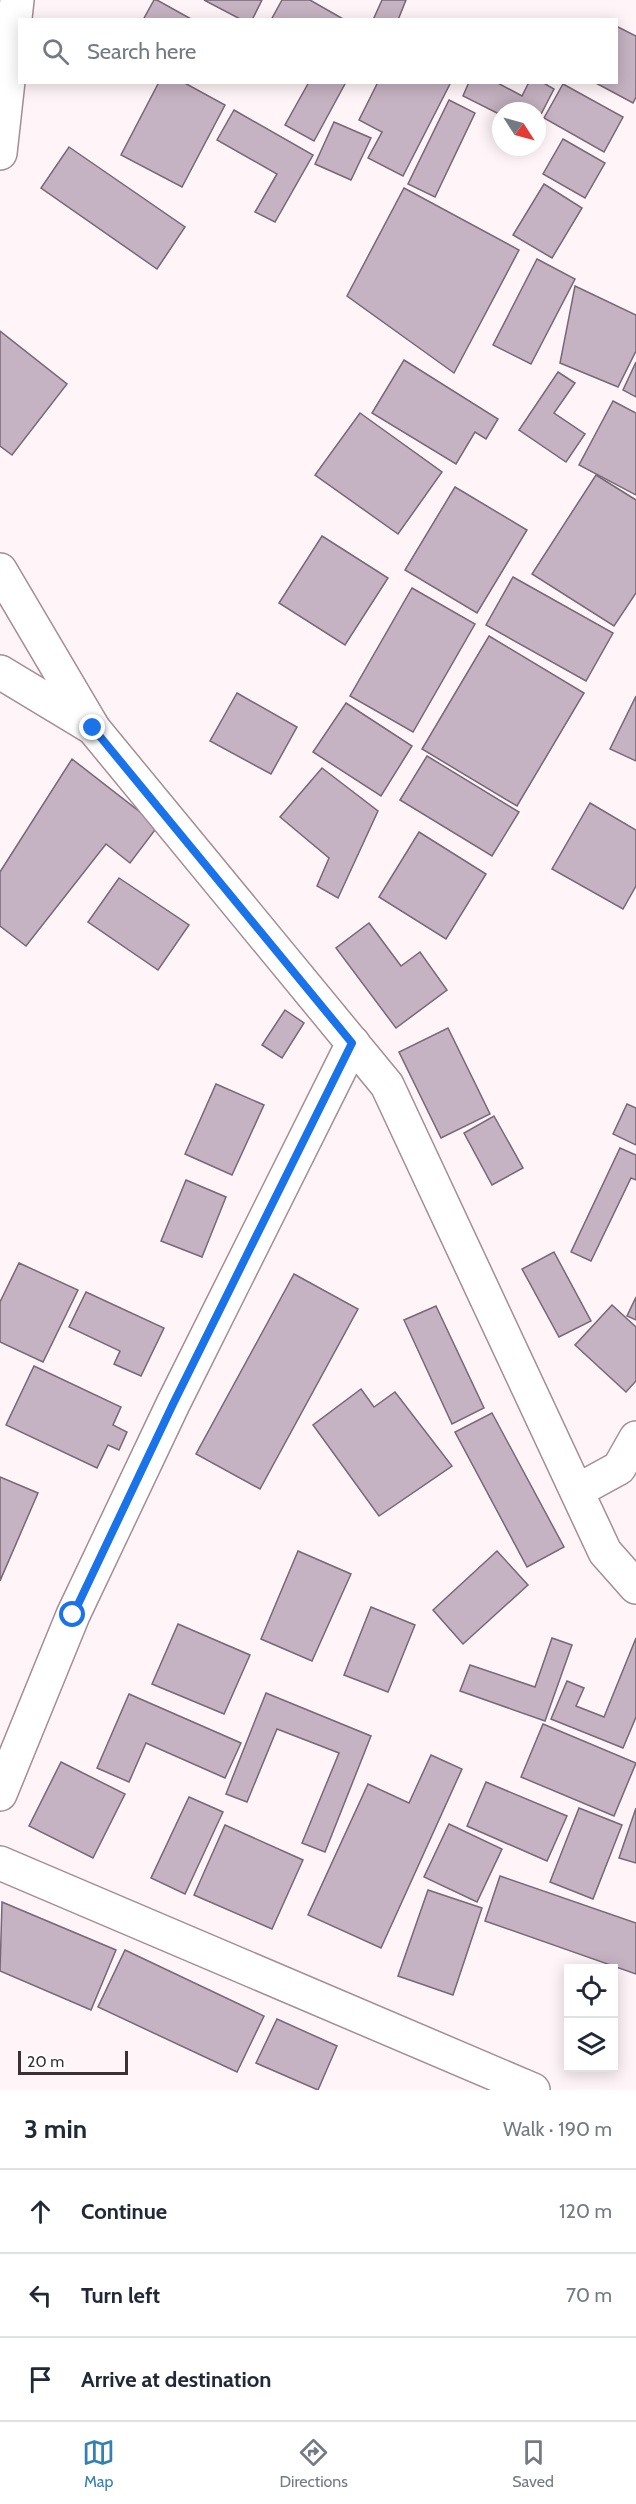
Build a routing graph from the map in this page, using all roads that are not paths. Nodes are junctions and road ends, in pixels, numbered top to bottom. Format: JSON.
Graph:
{"nodes":[{"id":1,"x":17,"y":0,"type":"edge"},
{"id":2,"x":0,"y":153,"type":"edge"},
{"id":3,"x":0,"y":570,"type":"edge"},
{"id":4,"x":0,"y":672,"type":"edge"},
{"id":5,"x":93,"y":728,"type":"junction"},
{"id":6,"x":352,"y":1043,"type":"junction"},
{"id":7,"x":636,"y":1438,"type":"edge"},
{"id":8,"x":628,"y":1474,"type":"edge"},
{"id":9,"x":577,"y":1491,"type":"junction"},
{"id":10,"x":636,"y":1587,"type":"edge"},
{"id":11,"x":0,"y":1794,"type":"edge"},
{"id":12,"x":0,"y":1863,"type":"edge"},
{"id":13,"x":533,"y":2090,"type":"edge"}],
"edges":[{"from":1,"to":2,"type":"street"},
{"from":3,"to":5,"type":"street"},
{"from":4,"to":5,"type":"street"},
{"from":5,"to":6,"type":"street"},
{"from":6,"to":9,"type":"street"},
{"from":6,"to":11,"type":"street"},
{"from":7,"to":8,"type":"street"},
{"from":8,"to":9,"type":"street"},
{"from":9,"to":10,"type":"street"},
{"from":12,"to":13,"type":"street"}]}
